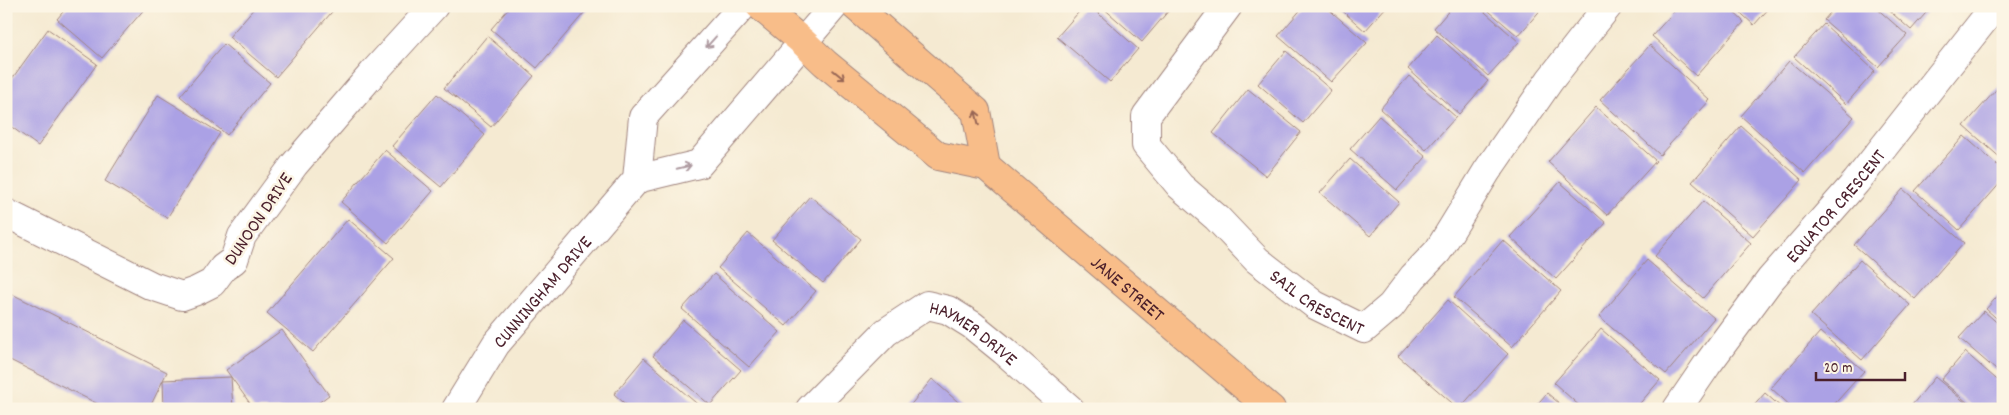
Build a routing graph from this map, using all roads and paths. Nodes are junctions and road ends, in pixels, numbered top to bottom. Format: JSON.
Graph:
{"nodes":[{"id":1,"x":434,"y":6,"type":"edge"},
{"id":2,"x":744,"y":6,"type":"edge"},
{"id":3,"x":760,"y":6,"type":"edge"},
{"id":4,"x":834,"y":6,"type":"edge"},
{"id":5,"x":855,"y":6,"type":"edge"},
{"id":6,"x":1228,"y":6,"type":"edge"},
{"id":7,"x":1608,"y":6,"type":"edge"},
{"id":8,"x":1996,"y":6,"type":"edge"},
{"id":9,"x":803,"y":42,"type":"junction"},
{"id":10,"x":986,"y":166,"type":"junction"},
{"id":11,"x":637,"y":179,"type":"junction"},
{"id":12,"x":6,"y":213,"type":"edge"},
{"id":13,"x":456,"y":409,"type":"edge"},
{"id":14,"x":810,"y":409,"type":"edge"},
{"id":15,"x":1070,"y":409,"type":"edge"},
{"id":16,"x":1271,"y":409,"type":"edge"},
{"id":17,"x":1677,"y":409,"type":"edge"}],
"edges":[{"from":1,"to":12,"type":"street","name":"DUNOON DRIVE"},
{"from":2,"to":11,"type":"street","one_way":true},
{"from":3,"to":9,"type":"main road","name":"JANE STREET"},
{"from":4,"to":9,"type":"street"},
{"from":10,"to":5,"type":"main road","one_way":true},
{"from":6,"to":7,"type":"street","name":"SAIL CRESCENT"},
{"from":8,"to":17,"type":"street","name":"EQUATOR CRESCENT"},
{"from":9,"to":10,"type":"main road","name":"JANE STREET","one_way":true},
{"from":11,"to":9,"type":"street","one_way":true},
{"from":10,"to":16,"type":"main road","name":"JANE STREET"},
{"from":11,"to":13,"type":"street","name":"CUNNINGHAM DRIVE"},
{"from":14,"to":15,"type":"street","name":"HAYMER DRIVE"}]}
